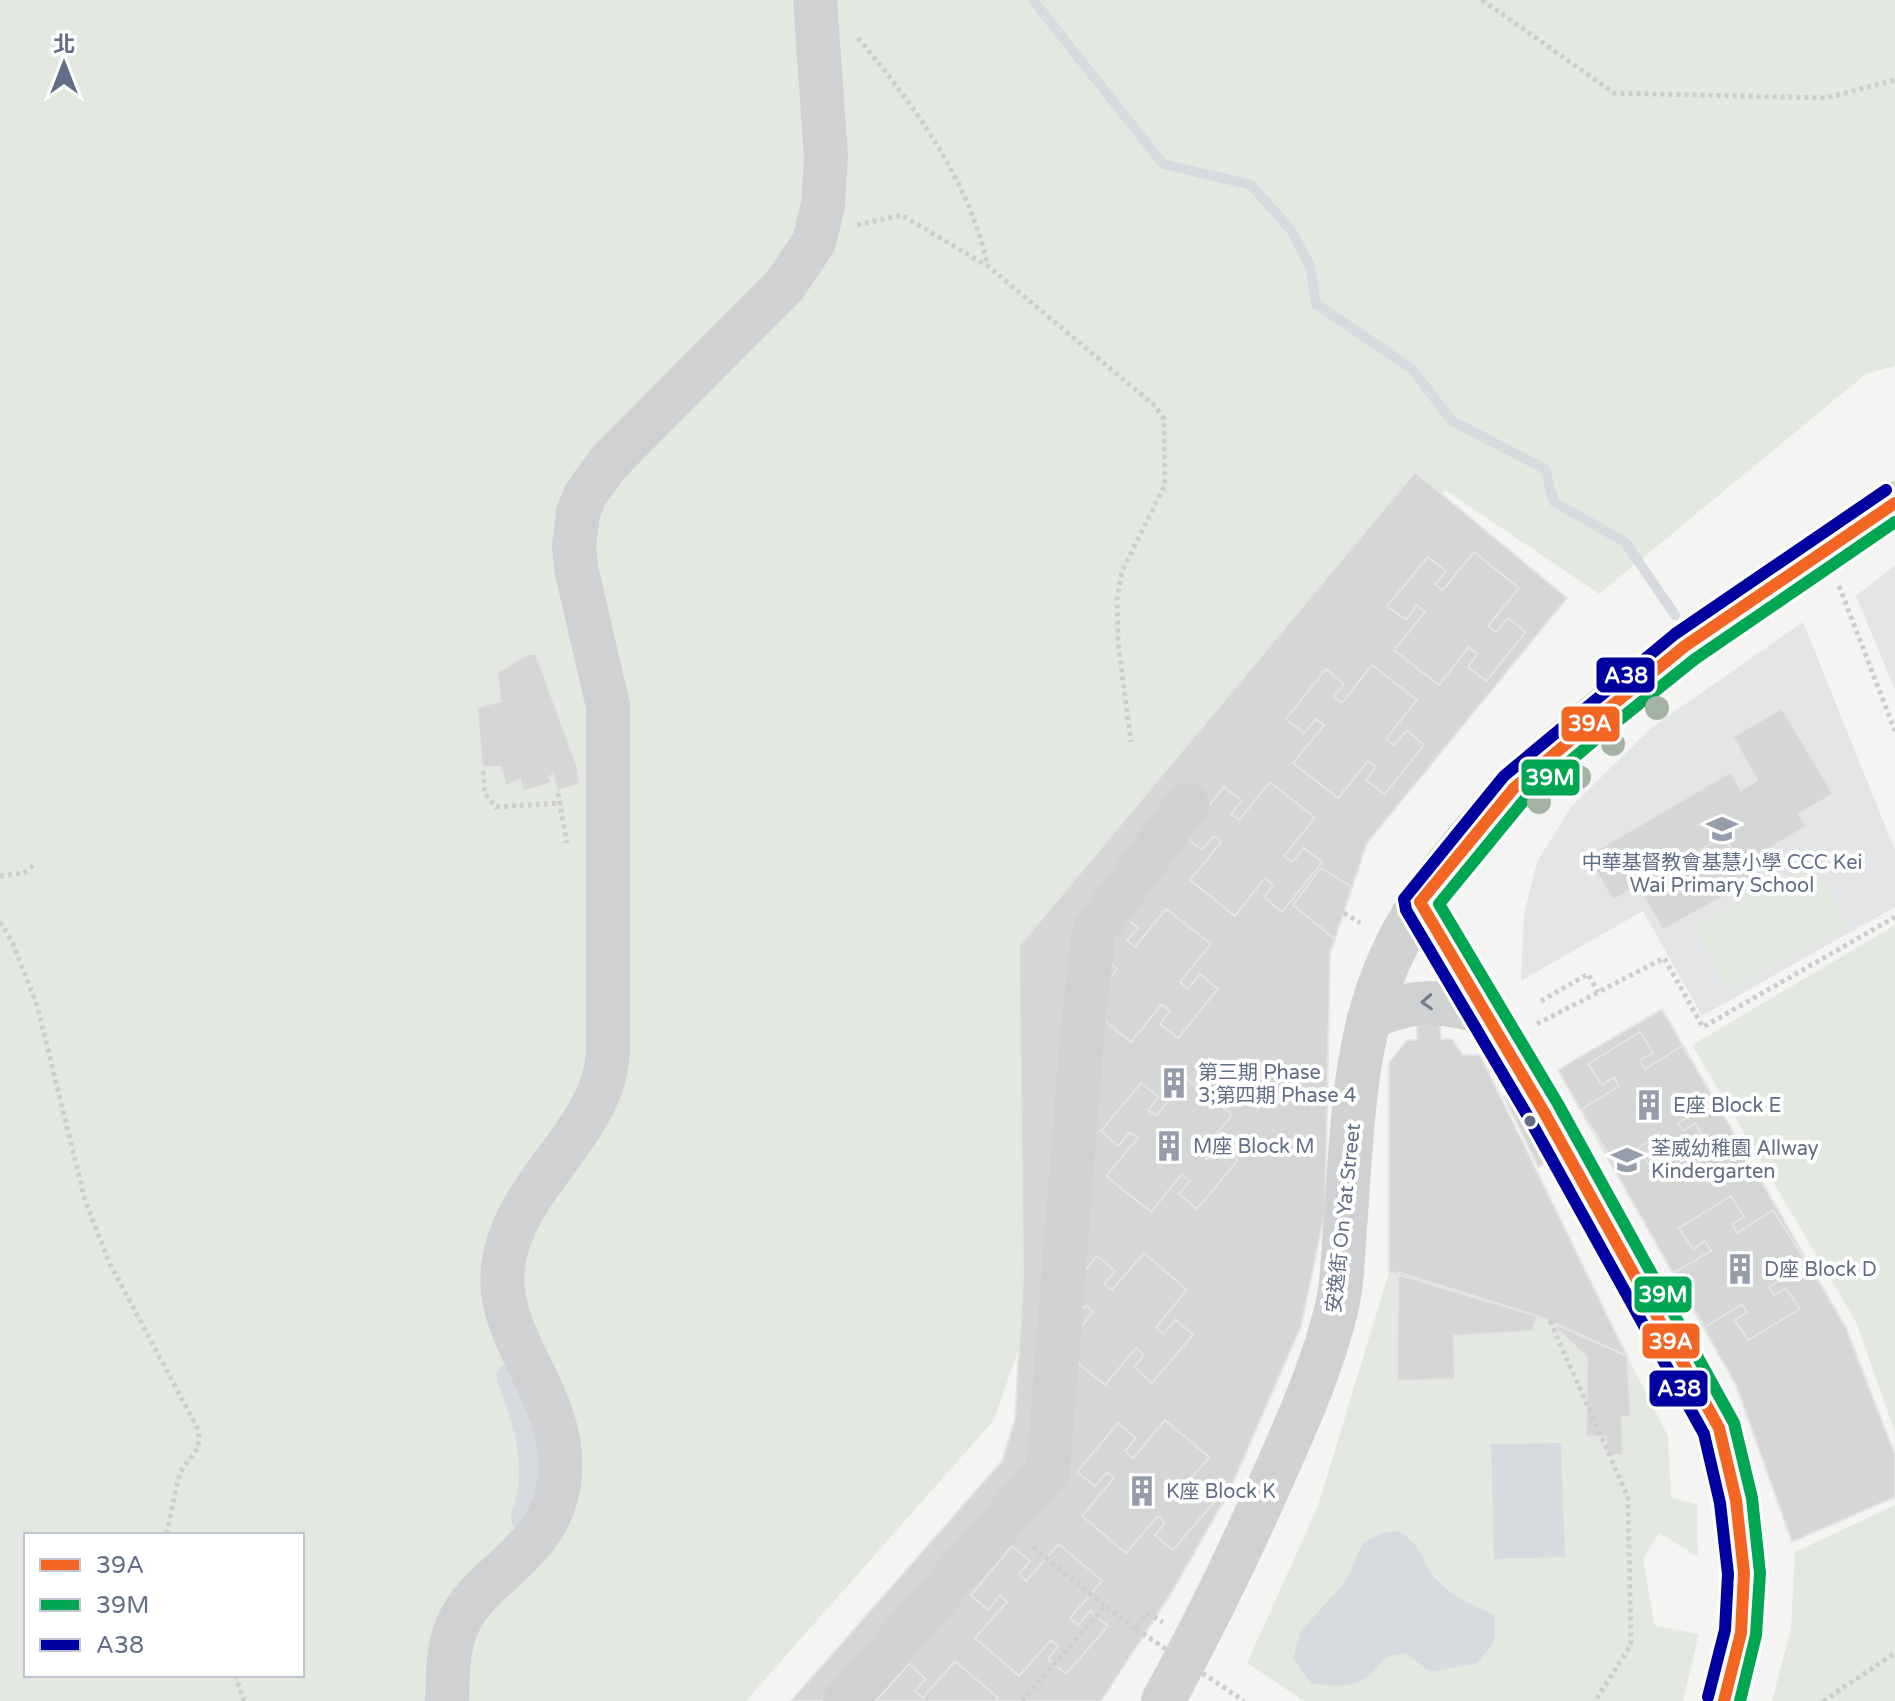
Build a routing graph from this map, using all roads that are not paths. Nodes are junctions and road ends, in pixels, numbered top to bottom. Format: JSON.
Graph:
{"nodes":[{"id":1,"x":815,"y":0,"type":"edge"},
{"id":2,"x":1895,"y":503,"type":"edge"},
{"id":3,"x":1187,"y":805,"type":"dead end"},
{"id":4,"x":1420,"y":902,"type":"junction"},
{"id":5,"x":1486,"y":1013,"type":"junction"},
{"id":6,"x":1369,"y":1018,"type":"junction"},
{"id":7,"x":447,"y":1701,"type":"edge"},
{"id":8,"x":845,"y":1701,"type":"edge"},
{"id":9,"x":1163,"y":1701,"type":"edge"},
{"id":10,"x":1724,"y":1701,"type":"edge"}],
"edges":[{"from":1,"to":7,"type":"street"},
{"from":2,"to":4,"type":"street","name":"安逸街 On Yat Street"},
{"from":3,"to":8,"type":"street"},
{"from":4,"to":5,"type":"street"},
{"from":4,"to":6,"type":"street","name":"安逸街 On Yat Street"},
{"from":5,"to":6,"type":"street","one_way":true},
{"from":5,"to":10,"type":"street"},
{"from":6,"to":9,"type":"street","name":"安逸街 On Yat Street"}]}
